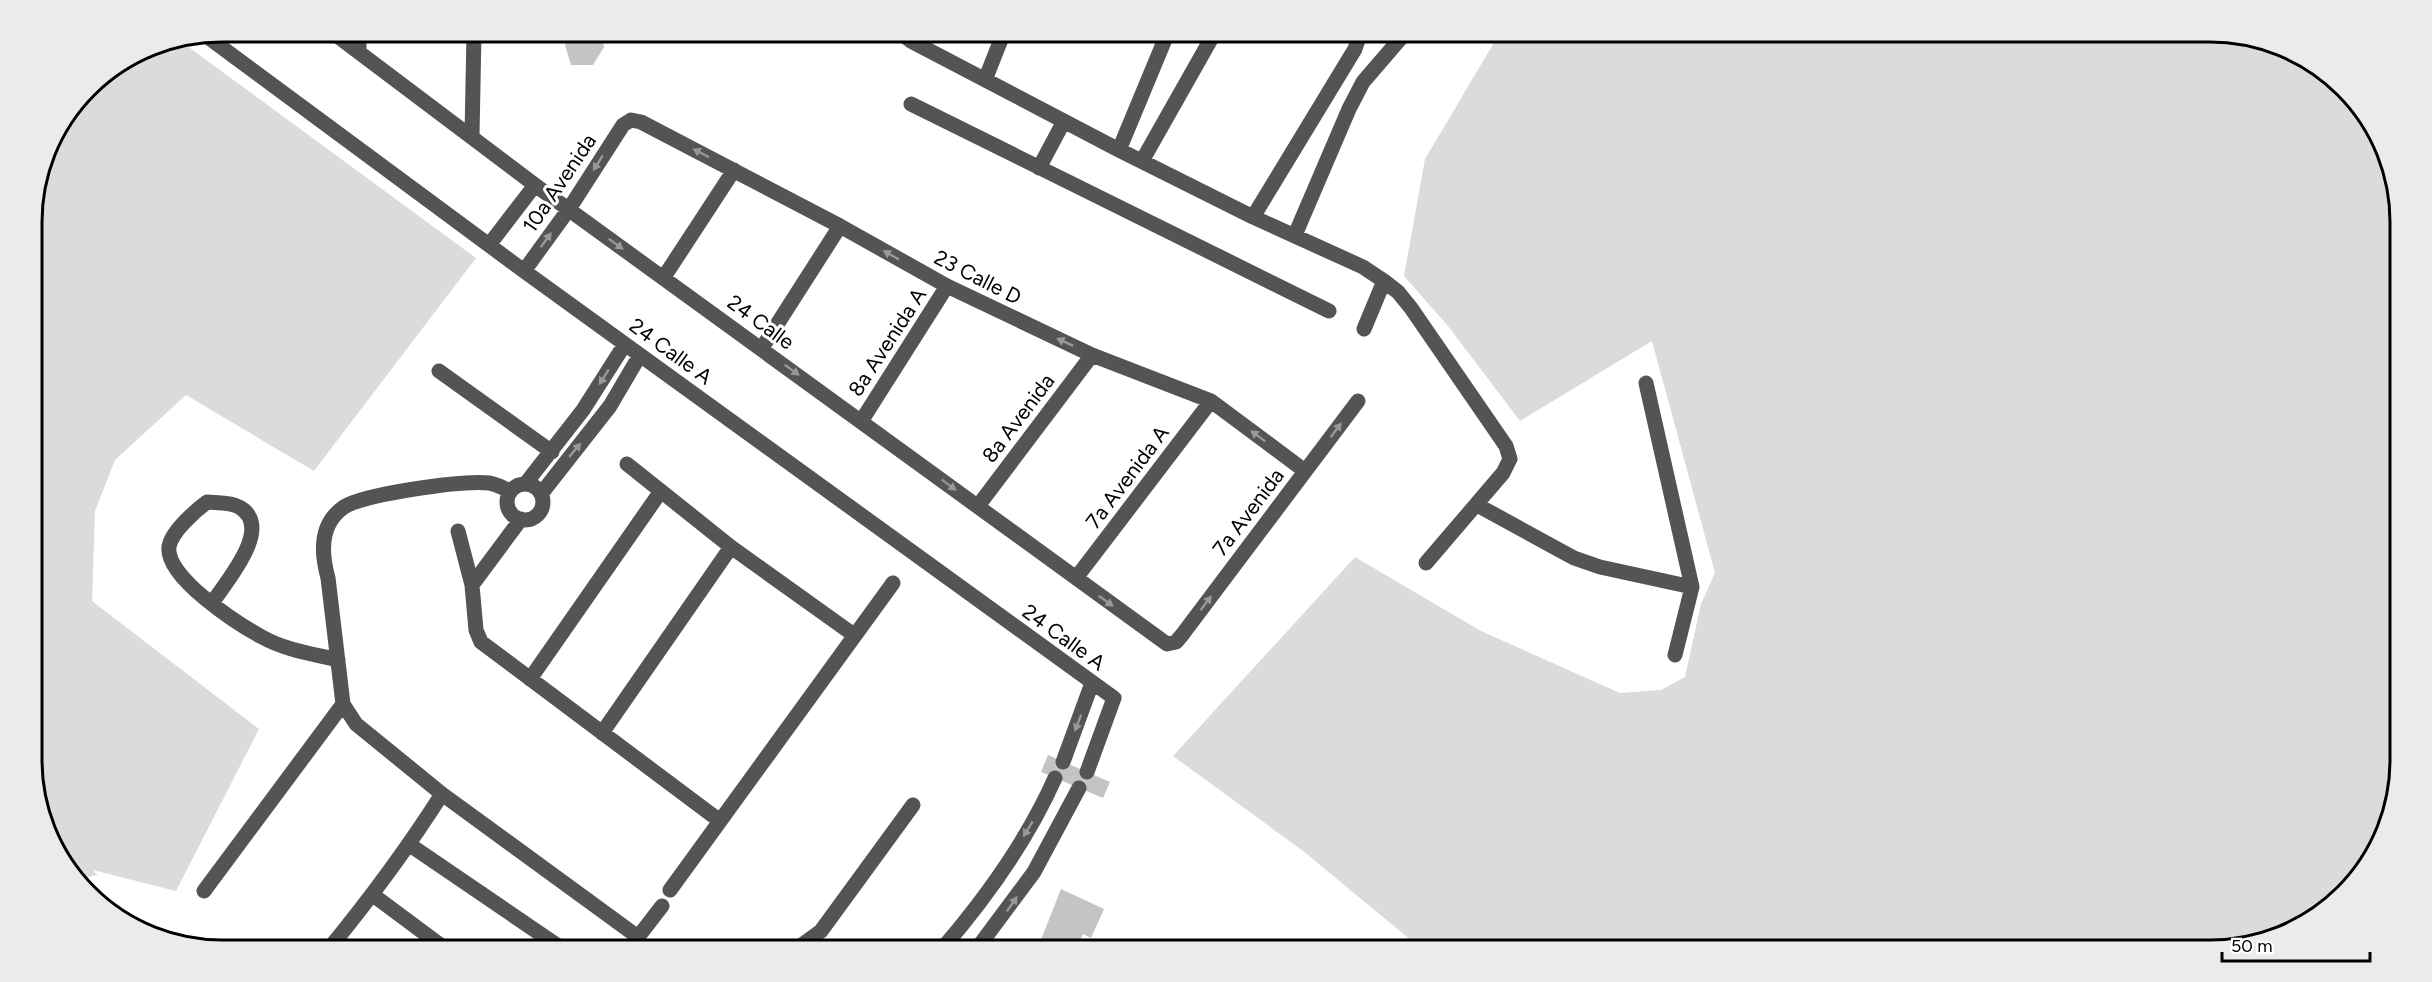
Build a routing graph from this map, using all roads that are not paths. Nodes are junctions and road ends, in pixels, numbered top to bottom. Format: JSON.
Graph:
{"nodes":[{"id":1,"x":214,"y":42,"type":"edge"},
{"id":2,"x":346,"y":42,"type":"edge"},
{"id":3,"x":359,"y":42,"type":"edge"},
{"id":4,"x":474,"y":42,"type":"edge"},
{"id":5,"x":913,"y":42,"type":"edge"},
{"id":6,"x":1001,"y":42,"type":"edge"},
{"id":7,"x":1164,"y":42,"type":"edge"},
{"id":8,"x":1209,"y":42,"type":"edge"},
{"id":9,"x":1357,"y":42,"type":"edge"},
{"id":10,"x":1397,"y":42,"type":"edge"},
{"id":11,"x":359,"y":51,"type":"junction"},
{"id":12,"x":984,"y":80,"type":"junction"},
{"id":13,"x":911,"y":105,"type":"dead end"},
{"id":14,"x":631,"y":120,"type":"joint"},
{"id":15,"x":1064,"y":122,"type":"junction"},
{"id":16,"x":472,"y":136,"type":"junction"},
{"id":17,"x":1119,"y":150,"type":"junction"},
{"id":18,"x":1142,"y":161,"type":"junction"},
{"id":19,"x":1039,"y":168,"type":"junction"},
{"id":20,"x":734,"y":170,"type":"junction"},
{"id":21,"x":535,"y":185,"type":"junction"},
{"id":22,"x":569,"y":209,"type":"junction"},
{"id":23,"x":1253,"y":217,"type":"junction"},
{"id":24,"x":840,"y":226,"type":"junction"},
{"id":25,"x":1295,"y":235,"type":"junction"},
{"id":26,"x":489,"y":245,"type":"junction"},
{"id":27,"x":524,"y":271,"type":"junction"},
{"id":28,"x":663,"y":278,"type":"junction"},
{"id":29,"x":1384,"y":281,"type":"junction"},
{"id":30,"x":947,"y":286,"type":"junction"},
{"id":31,"x":1329,"y":311,"type":"dead end"},
{"id":32,"x":1364,"y":329,"type":"dead end"},
{"id":33,"x":625,"y":344,"type":"junction"},
{"id":34,"x":762,"y":348,"type":"junction"},
{"id":35,"x":640,"y":355,"type":"junction"},
{"id":36,"x":1092,"y":355,"type":"junction"},
{"id":37,"x":439,"y":371,"type":"dead end"},
{"id":38,"x":1646,"y":383,"type":"dead end"},
{"id":39,"x":1358,"y":400,"type":"dead end"},
{"id":40,"x":1211,"y":401,"type":"junction"},
{"id":41,"x":862,"y":420,"type":"junction"},
{"id":42,"x":552,"y":452,"type":"junction"},
{"id":43,"x":627,"y":464,"type":"dead end"},
{"id":44,"x":1305,"y":471,"type":"junction"},
{"id":45,"x":526,"y":483,"type":"junction"},
{"id":46,"x":510,"y":491,"type":"junction"},
{"id":47,"x":661,"y":491,"type":"junction"},
{"id":48,"x":541,"y":494,"type":"junction"},
{"id":49,"x":1477,"y":505,"type":"junction"},
{"id":50,"x":978,"y":506,"type":"junction"},
{"id":51,"x":521,"y":519,"type":"junction"},
{"id":52,"x":458,"y":531,"type":"dead end"},
{"id":53,"x":731,"y":547,"type":"junction"},
{"id":54,"x":1426,"y":563,"type":"dead end"},
{"id":55,"x":1076,"y":579,"type":"junction"},
{"id":56,"x":893,"y":583,"type":"dead end"},
{"id":57,"x":472,"y":585,"type":"junction"},
{"id":58,"x":1692,"y":587,"type":"junction"},
{"id":59,"x":212,"y":603,"type":"junction"},
{"id":60,"x":854,"y":635,"type":"junction"},
{"id":61,"x":1167,"y":644,"type":"joint"},
{"id":62,"x":1675,"y":655,"type":"dead end"},
{"id":63,"x":338,"y":660,"type":"junction"},
{"id":64,"x":530,"y":679,"type":"junction"},
{"id":65,"x":1092,"y":683,"type":"junction"},
{"id":66,"x":343,"y":704,"type":"junction"},
{"id":67,"x":602,"y":733,"type":"junction"},
{"id":68,"x":1063,"y":762,"type":"dead end"},
{"id":69,"x":1087,"y":772,"type":"dead end"},
{"id":70,"x":1055,"y":778,"type":"dead end"},
{"id":71,"x":1079,"y":788,"type":"dead end"},
{"id":72,"x":442,"y":794,"type":"junction"},
{"id":73,"x":913,"y":805,"type":"dead end"},
{"id":74,"x":720,"y":820,"type":"junction"},
{"id":75,"x":410,"y":845,"type":"junction"},
{"id":76,"x":1011,"y":858,"type":"junction"},
{"id":77,"x":1034,"y":873,"type":"junction"},
{"id":78,"x":670,"y":890,"type":"dead end"},
{"id":79,"x":204,"y":891,"type":"dead end"},
{"id":80,"x":373,"y":895,"type":"junction"},
{"id":81,"x":662,"y":906,"type":"dead end"},
{"id":82,"x":639,"y":937,"type":"junction"},
{"id":83,"x":339,"y":940,"type":"edge"},
{"id":84,"x":434,"y":940,"type":"edge"},
{"id":85,"x":549,"y":940,"type":"edge"},
{"id":86,"x":636,"y":940,"type":"edge"},
{"id":87,"x":809,"y":940,"type":"edge"},
{"id":88,"x":949,"y":940,"type":"edge"},
{"id":89,"x":984,"y":940,"type":"edge"}],
"edges":[{"from":1,"to":26,"type":"street","name":"24 Calle A"},
{"from":2,"to":11,"type":"street","name":"24 Calle"},
{"from":3,"to":11,"type":"street"},
{"from":4,"to":16,"type":"street"},
{"from":5,"to":12,"type":"street"},
{"from":6,"to":12,"type":"street"},
{"from":7,"to":17,"type":"street"},
{"from":8,"to":18,"type":"street"},
{"from":9,"to":23,"type":"street"},
{"from":10,"to":25,"type":"street"},
{"from":11,"to":16,"type":"street","name":"24 Calle"},
{"from":12,"to":15,"type":"street"},
{"from":13,"to":19,"type":"street"},
{"from":20,"to":14,"type":"street","name":"23 Calle D","one_way":true},
{"from":14,"to":22,"type":"street","name":"10a Avenida","one_way":true},
{"from":15,"to":17,"type":"street"},
{"from":15,"to":19,"type":"street"},
{"from":16,"to":21,"type":"street","name":"24 Calle"},
{"from":17,"to":18,"type":"street"},
{"from":18,"to":23,"type":"street"},
{"from":19,"to":31,"type":"street"},
{"from":20,"to":24,"type":"street","name":"23 Calle D"},
{"from":20,"to":28,"type":"street"},
{"from":21,"to":22,"type":"street","name":"24 Calle"},
{"from":21,"to":26,"type":"street","name":"10a Avenida"},
{"from":27,"to":22,"type":"street","name":"10a Avenida","one_way":true},
{"from":22,"to":28,"type":"street","name":"24 Calle","one_way":true},
{"from":23,"to":25,"type":"street"},
{"from":30,"to":24,"type":"street","name":"23 Calle D","one_way":true},
{"from":24,"to":34,"type":"street"},
{"from":25,"to":29,"type":"street"},
{"from":26,"to":27,"type":"street","name":"24 Calle A"},
{"from":27,"to":33,"type":"street","name":"24 Calle A"},
{"from":28,"to":34,"type":"street","name":"24 Calle"},
{"from":29,"to":32,"type":"street"},
{"from":29,"to":49,"type":"street"},
{"from":36,"to":30,"type":"street","name":"23 Calle D","one_way":true},
{"from":30,"to":41,"type":"street","name":"8a Avenida A"},
{"from":33,"to":35,"type":"street","name":"24 Calle A"},
{"from":33,"to":42,"type":"street","one_way":true},
{"from":34,"to":41,"type":"street","name":"24 Calle","one_way":true},
{"from":48,"to":35,"type":"street","one_way":true},
{"from":35,"to":65,"type":"street","name":"24 Calle A"},
{"from":36,"to":40,"type":"street","name":"23 Calle D"},
{"from":36,"to":50,"type":"street","name":"8a Avenida"},
{"from":37,"to":42,"type":"street"},
{"from":38,"to":58,"type":"street"},
{"from":44,"to":39,"type":"street","name":"7a Avenida","one_way":true},
{"from":44,"to":40,"type":"street","name":"23 Calle D","one_way":true},
{"from":40,"to":55,"type":"street","name":"7a Avenida A"},
{"from":41,"to":50,"type":"street","name":"24 Calle","one_way":true},
{"from":42,"to":45,"type":"street"},
{"from":43,"to":47,"type":"street"},
{"from":61,"to":44,"type":"street","name":"7a Avenida","one_way":true},
{"from":45,"to":46,"type":"street"},
{"from":45,"to":48,"type":"street"},
{"from":46,"to":51,"type":"street"},
{"from":46,"to":63,"type":"street"},
{"from":47,"to":53,"type":"street"},
{"from":47,"to":64,"type":"street"},
{"from":48,"to":51,"type":"street"},
{"from":49,"to":54,"type":"street"},
{"from":49,"to":58,"type":"street"},
{"from":50,"to":55,"type":"street","name":"24 Calle"},
{"from":51,"to":57,"type":"street"},
{"from":52,"to":57,"type":"street"},
{"from":53,"to":60,"type":"street"},
{"from":53,"to":67,"type":"street"},
{"from":55,"to":61,"type":"street","name":"24 Calle","one_way":true},
{"from":56,"to":60,"type":"street"},
{"from":57,"to":64,"type":"street"},
{"from":58,"to":62,"type":"street"},
{"from":59,"to":59,"type":"street"},
{"from":59,"to":63,"type":"street"},
{"from":60,"to":74,"type":"street"},
{"from":63,"to":66,"type":"street"},
{"from":64,"to":67,"type":"street"},
{"from":65,"to":68,"type":"street","one_way":true},
{"from":65,"to":69,"type":"street","name":"24 Calle A"},
{"from":66,"to":72,"type":"street"},
{"from":66,"to":79,"type":"street"},
{"from":67,"to":74,"type":"street"},
{"from":70,"to":76,"type":"street","one_way":true},
{"from":71,"to":77,"type":"street"},
{"from":72,"to":75,"type":"street"},
{"from":72,"to":82,"type":"street"},
{"from":73,"to":87,"type":"street"},
{"from":74,"to":78,"type":"street"},
{"from":75,"to":80,"type":"street"},
{"from":75,"to":85,"type":"street"},
{"from":76,"to":77,"type":"street"},
{"from":76,"to":88,"type":"street"},
{"from":89,"to":77,"type":"street","one_way":true},
{"from":80,"to":83,"type":"street"},
{"from":80,"to":84,"type":"street"},
{"from":81,"to":82,"type":"street"},
{"from":82,"to":86,"type":"street"}]}
